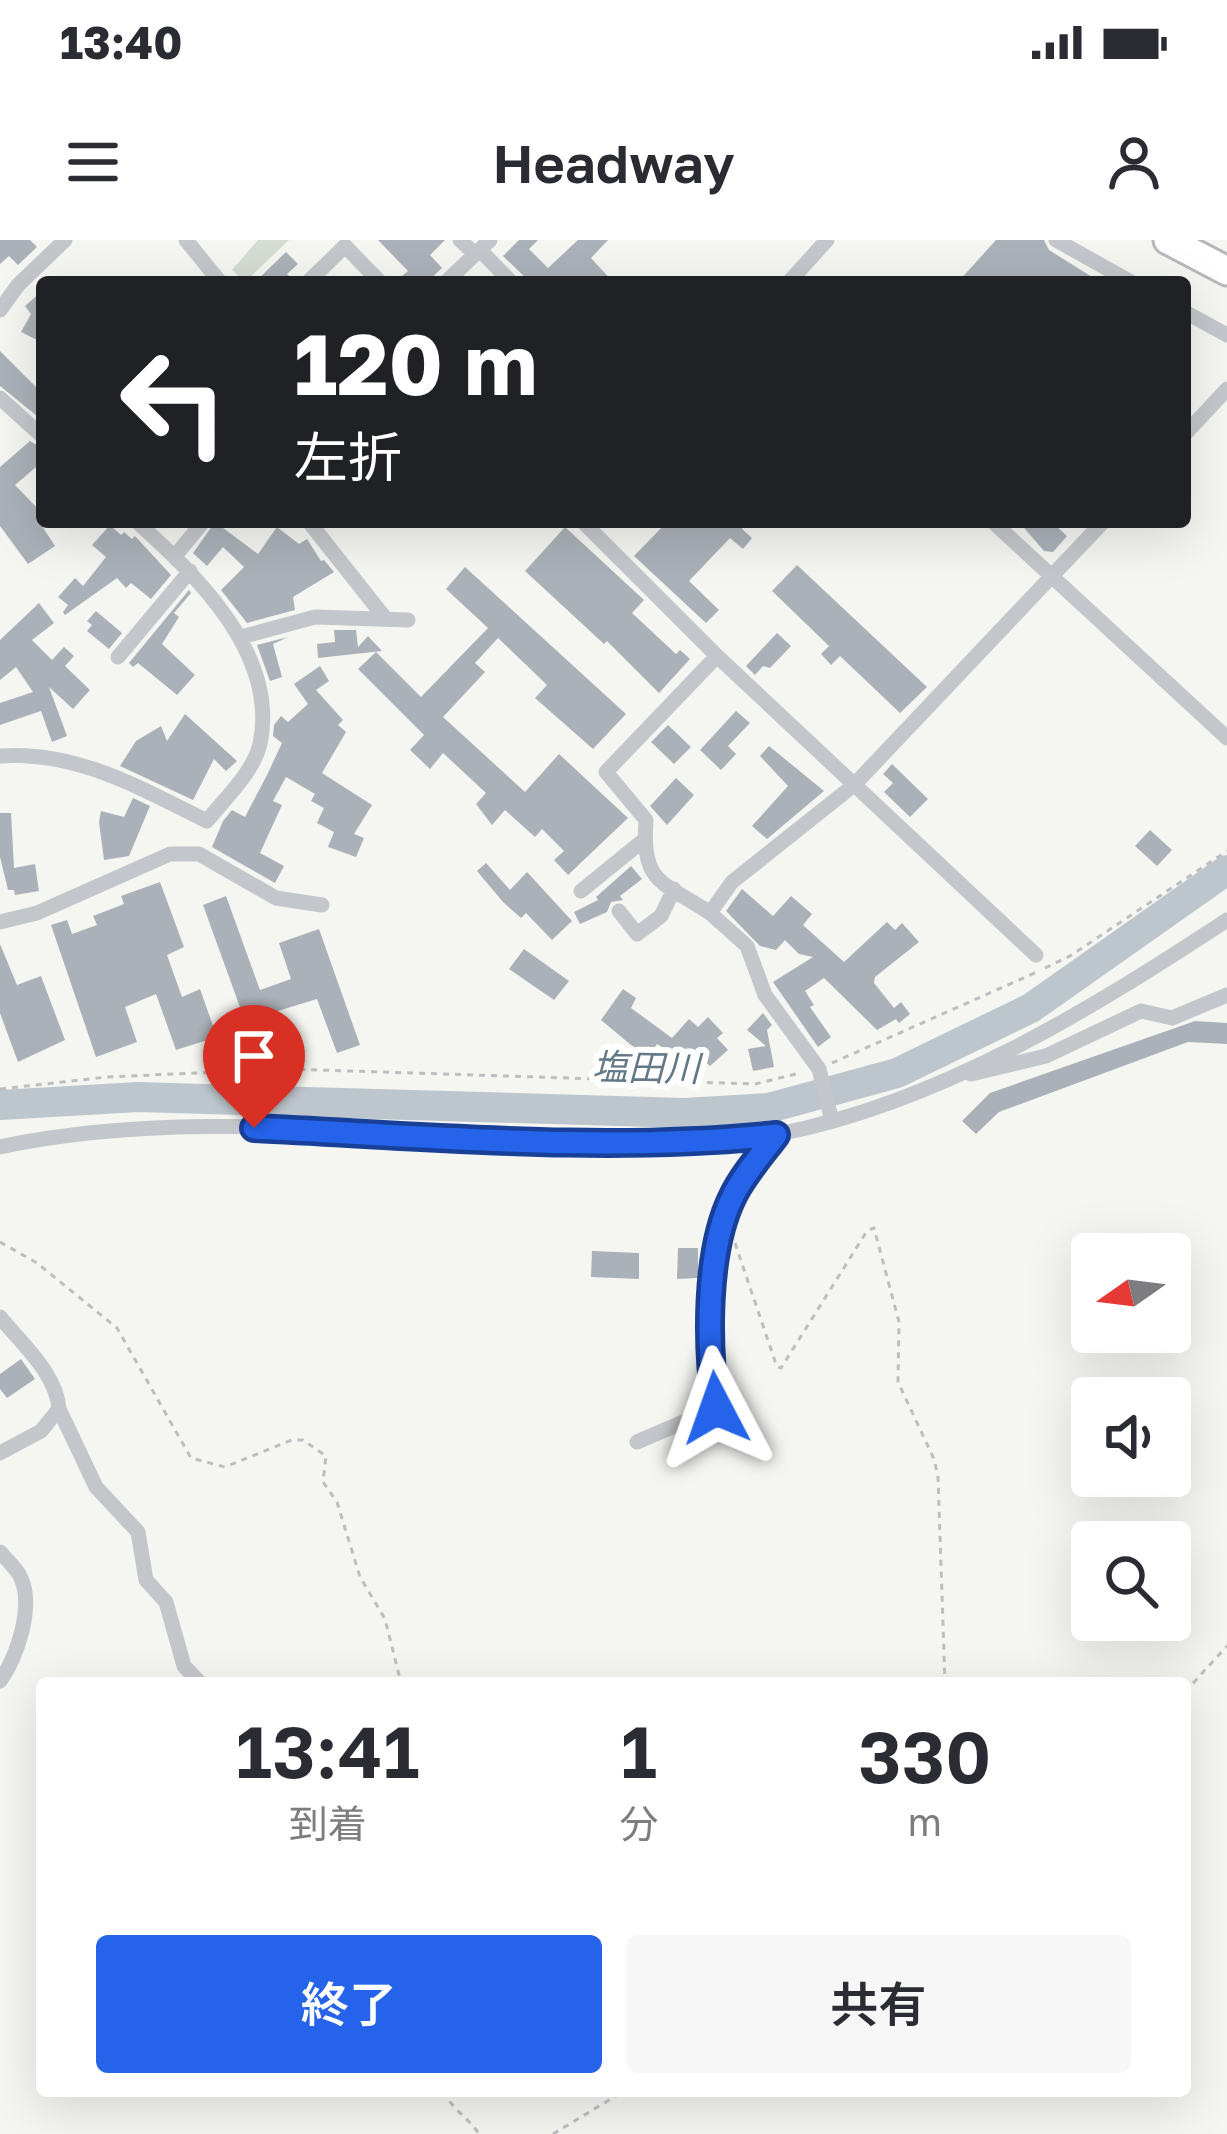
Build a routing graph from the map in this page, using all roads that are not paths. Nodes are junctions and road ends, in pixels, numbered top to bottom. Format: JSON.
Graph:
{"nodes":[{"id":1,"x":64,"y":240,"type":"edge"},
{"id":2,"x":186,"y":240,"type":"edge"},
{"id":3,"x":460,"y":240,"type":"edge"},
{"id":4,"x":827,"y":240,"type":"edge"},
{"id":5,"x":1055,"y":240,"type":"edge"},
{"id":6,"x":1168,"y":240,"type":"edge"},
{"id":7,"x":482,"y":248,"type":"edge"},
{"id":8,"x":1227,"y":271,"type":"edge"},
{"id":9,"x":215,"y":276,"type":"edge"},
{"id":10,"x":314,"y":276,"type":"edge"},
{"id":11,"x":374,"y":276,"type":"edge"},
{"id":12,"x":452,"y":276,"type":"edge"},
{"id":13,"x":507,"y":276,"type":"edge"},
{"id":14,"x":794,"y":276,"type":"edge"},
{"id":15,"x":1120,"y":276,"type":"edge"},
{"id":16,"x":0,"y":310,"type":"edge"},
{"id":17,"x":1191,"y":315,"type":"edge"},
{"id":18,"x":1227,"y":335,"type":"edge"},
{"id":19,"x":1227,"y":389,"type":"edge"},
{"id":20,"x":0,"y":398,"type":"edge"},
{"id":21,"x":1191,"y":428,"type":"edge"},
{"id":22,"x":36,"y":431,"type":"edge"},
{"id":23,"x":144,"y":528,"type":"edge"},
{"id":24,"x":198,"y":528,"type":"edge"},
{"id":25,"x":314,"y":528,"type":"edge"},
{"id":26,"x":589,"y":528,"type":"edge"},
{"id":27,"x":999,"y":528,"type":"edge"},
{"id":28,"x":1097,"y":528,"type":"edge"},
{"id":29,"x":175,"y":556,"type":"junction"},
{"id":30,"x":190,"y":571,"type":"junction"},
{"id":31,"x":1052,"y":577,"type":"junction"},
{"id":32,"x":385,"y":618,"type":"junction"},
{"id":33,"x":408,"y":620,"type":"dead end"},
{"id":34,"x":241,"y":637,"type":"junction"},
{"id":35,"x":717,"y":656,"type":"junction"},
{"id":36,"x":118,"y":657,"type":"dead end"},
{"id":37,"x":1227,"y":738,"type":"edge"},
{"id":38,"x":0,"y":756,"type":"edge"},
{"id":39,"x":854,"y":785,"type":"junction"},
{"id":40,"x":645,"y":839,"type":"junction"},
{"id":41,"x":674,"y":889,"type":"junction"},
{"id":42,"x":580,"y":891,"type":"dead end"},
{"id":43,"x":322,"y":905,"type":"dead end"},
{"id":44,"x":619,"y":910,"type":"dead end"},
{"id":45,"x":710,"y":913,"type":"junction"},
{"id":46,"x":1227,"y":920,"type":"edge"},
{"id":47,"x":0,"y":922,"type":"edge"},
{"id":48,"x":1036,"y":955,"type":"dead end"},
{"id":49,"x":1227,"y":995,"type":"edge"},
{"id":50,"x":945,"y":1080,"type":"junction"},
{"id":51,"x":831,"y":1117,"type":"junction"},
{"id":52,"x":776,"y":1135,"type":"junction"},
{"id":53,"x":0,"y":1147,"type":"edge"},
{"id":54,"x":0,"y":1317,"type":"edge"},
{"id":55,"x":59,"y":1409,"type":"junction"},
{"id":56,"x":637,"y":1442,"type":"dead end"},
{"id":57,"x":0,"y":1453,"type":"edge"},
{"id":58,"x":0,"y":1552,"type":"edge"},
{"id":59,"x":194,"y":1677,"type":"edge"},
{"id":60,"x":0,"y":1681,"type":"edge"}],
"edges":[{"from":1,"to":16,"type":"street"},
{"from":2,"to":9,"type":"street"},
{"from":3,"to":7,"type":"street"},
{"from":4,"to":14,"type":"street"},
{"from":5,"to":15,"type":"street"},
{"from":6,"to":8,"type":"highway"},
{"from":7,"to":12,"type":"street"},
{"from":7,"to":13,"type":"street"},
{"from":10,"to":11,"type":"street"},
{"from":17,"to":18,"type":"street"},
{"from":19,"to":21,"type":"street"},
{"from":20,"to":22,"type":"street"},
{"from":23,"to":29,"type":"street"},
{"from":24,"to":29,"type":"street"},
{"from":25,"to":32,"type":"street"},
{"from":26,"to":35,"type":"street"},
{"from":27,"to":31,"type":"street"},
{"from":28,"to":31,"type":"street"},
{"from":29,"to":30,"type":"street"},
{"from":30,"to":34,"type":"street"},
{"from":30,"to":36,"type":"street"},
{"from":31,"to":37,"type":"street"},
{"from":31,"to":39,"type":"street"},
{"from":32,"to":33,"type":"street"},
{"from":32,"to":34,"type":"street"},
{"from":34,"to":38,"type":"street"},
{"from":35,"to":39,"type":"street"},
{"from":35,"to":40,"type":"street"},
{"from":39,"to":45,"type":"street"},
{"from":39,"to":48,"type":"street"},
{"from":40,"to":41,"type":"street"},
{"from":40,"to":42,"type":"street"},
{"from":41,"to":44,"type":"street"},
{"from":41,"to":45,"type":"street"},
{"from":43,"to":47,"type":"street"},
{"from":45,"to":51,"type":"street"},
{"from":46,"to":50,"type":"street"},
{"from":49,"to":50,"type":"street"},
{"from":50,"to":51,"type":"street"},
{"from":51,"to":52,"type":"street"},
{"from":52,"to":53,"type":"street"},
{"from":52,"to":56,"type":"street"},
{"from":54,"to":55,"type":"street"},
{"from":55,"to":57,"type":"street"},
{"from":55,"to":59,"type":"street"},
{"from":58,"to":60,"type":"street"}]}
